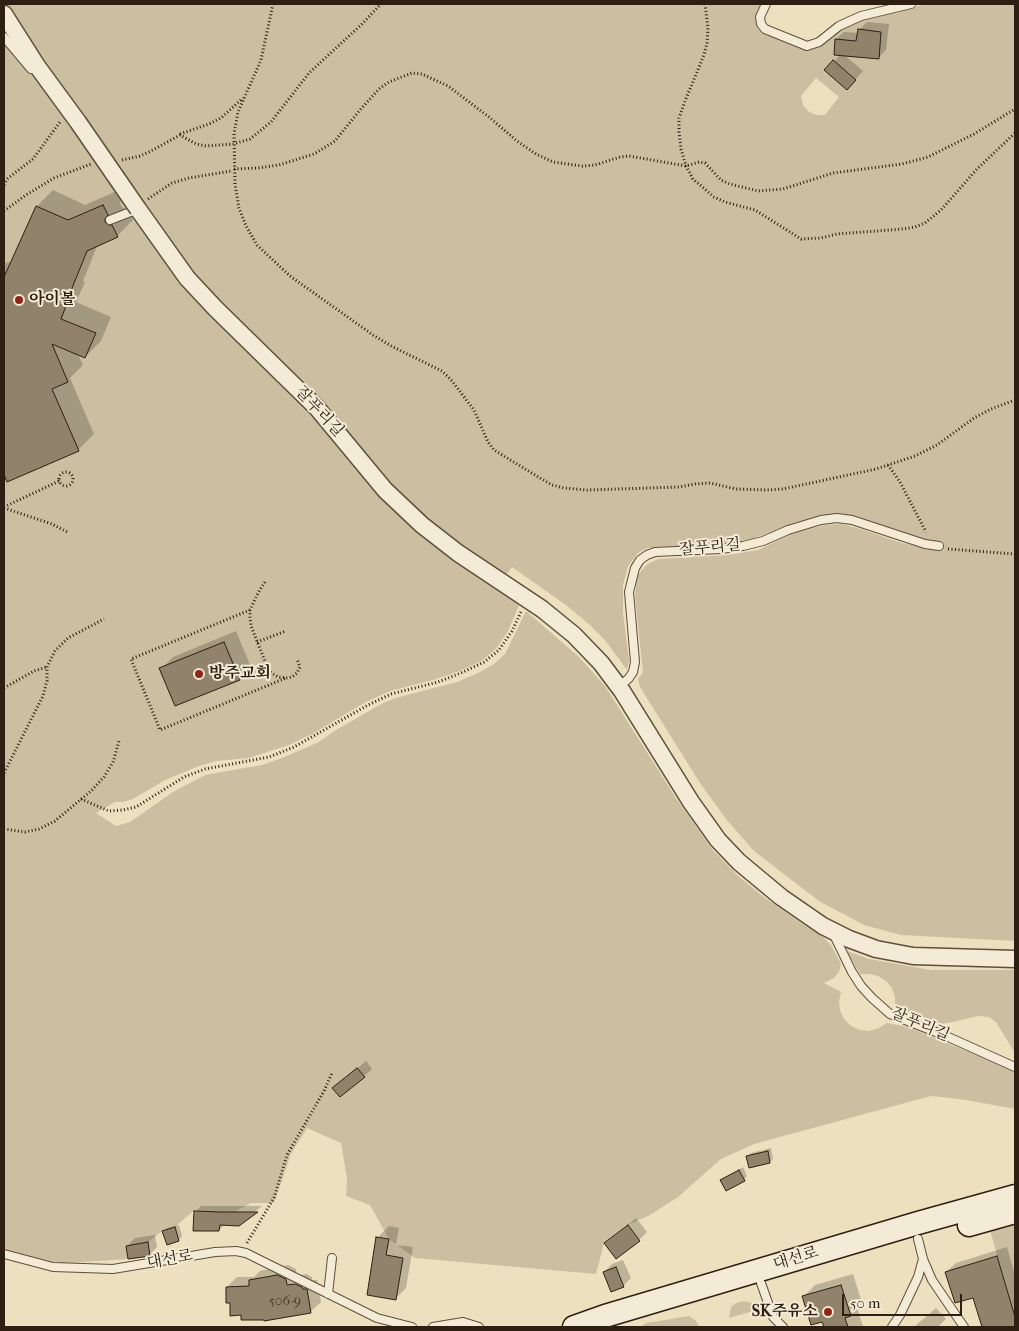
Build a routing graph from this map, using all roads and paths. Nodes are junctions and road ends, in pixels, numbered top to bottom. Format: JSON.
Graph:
{"nodes":[{"id":1,"x":273,"y":4,"type":"edge"},
{"id":2,"x":380,"y":4,"type":"edge"},
{"id":3,"x":705,"y":4,"type":"edge"},
{"id":4,"x":766,"y":4,"type":"edge"},
{"id":5,"x":911,"y":4,"type":"edge"},
{"id":6,"x":4,"y":14,"type":"edge"},
{"id":7,"x":4,"y":36,"type":"edge"},
{"id":8,"x":244,"y":97,"type":"junction"},
{"id":9,"x":64,"y":103,"type":"junction"},
{"id":10,"x":1015,"y":109,"type":"edge"},
{"id":11,"x":1015,"y":133,"type":"edge"},
{"id":12,"x":180,"y":135,"type":"junction"},
{"id":13,"x":234,"y":144,"type":"junction"},
{"id":14,"x":118,"y":160,"type":"dead end"},
{"id":15,"x":99,"y":163,"type":"dead end"},
{"id":16,"x":686,"y":166,"type":"junction"},
{"id":17,"x":233,"y":170,"type":"junction"},
{"id":18,"x":4,"y":185,"type":"edge"},
{"id":19,"x":143,"y":204,"type":"junction"},
{"id":20,"x":4,"y":211,"type":"edge"},
{"id":21,"x":110,"y":220,"type":"dead end"},
{"id":22,"x":1015,"y":400,"type":"edge"},
{"id":23,"x":888,"y":465,"type":"junction"},
{"id":24,"x":60,"y":481,"type":"junction"},
{"id":25,"x":4,"y":507,"type":"edge"},
{"id":26,"x":69,"y":533,"type":"dead end"},
{"id":27,"x":939,"y":546,"type":"junction"},
{"id":28,"x":1015,"y":554,"type":"edge"},
{"id":29,"x":265,"y":582,"type":"dead end"},
{"id":30,"x":526,"y":598,"type":"junction"},
{"id":31,"x":250,"y":610,"type":"junction"},
{"id":32,"x":104,"y":619,"type":"dead end"},
{"id":33,"x":286,"y":631,"type":"dead end"},
{"id":34,"x":257,"y":642,"type":"junction"},
{"id":35,"x":297,"y":660,"type":"dead end"},
{"id":36,"x":47,"y":667,"type":"junction"},
{"id":37,"x":286,"y":678,"type":"junction"},
{"id":38,"x":619,"y":687,"type":"junction"},
{"id":39,"x":4,"y":688,"type":"edge"},
{"id":40,"x":119,"y":741,"type":"dead end"},
{"id":41,"x":4,"y":773,"type":"edge"},
{"id":42,"x":81,"y":800,"type":"junction"},
{"id":43,"x":4,"y":829,"type":"edge"},
{"id":44,"x":832,"y":931,"type":"junction"},
{"id":45,"x":1015,"y":959,"type":"edge"},
{"id":46,"x":1015,"y":1067,"type":"edge"},
{"id":47,"x":332,"y":1074,"type":"dead end"},
{"id":48,"x":1015,"y":1196,"type":"edge"},
{"id":49,"x":1015,"y":1212,"type":"edge"},
{"id":50,"x":920,"y":1249,"type":"junction"},
{"id":51,"x":241,"y":1252,"type":"junction"},
{"id":52,"x":4,"y":1254,"type":"edge"},
{"id":53,"x":332,"y":1258,"type":"dead end"},
{"id":54,"x":761,"y":1283,"type":"junction"},
{"id":55,"x":328,"y":1294,"type":"junction"},
{"id":56,"x":412,"y":1327,"type":"edge"},
{"id":57,"x":433,"y":1327,"type":"edge"},
{"id":58,"x":479,"y":1327,"type":"edge"},
{"id":59,"x":576,"y":1327,"type":"edge"},
{"id":60,"x":783,"y":1327,"type":"edge"},
{"id":61,"x":892,"y":1327,"type":"edge"},
{"id":62,"x":964,"y":1327,"type":"edge"}],
"edges":[{"from":1,"to":8,"type":"path"},
{"from":2,"to":13,"type":"path"},
{"from":3,"to":16,"type":"path"},
{"from":4,"to":5,"type":"lane"},
{"from":6,"to":9,"type":"street","name":"잘푸리길"},
{"from":7,"to":9,"type":"lane","name":"잘푸리길"},
{"from":8,"to":12,"type":"path"},
{"from":8,"to":13,"type":"path"},
{"from":9,"to":18,"type":"path"},
{"from":9,"to":19,"type":"street","name":"잘푸리길","bridge":true},
{"from":10,"to":16,"type":"path"},
{"from":11,"to":16,"type":"path"},
{"from":12,"to":13,"type":"path"},
{"from":12,"to":14,"type":"path"},
{"from":13,"to":17,"type":"path"},
{"from":15,"to":20,"type":"path"},
{"from":16,"to":17,"type":"path"},
{"from":17,"to":19,"type":"path"},
{"from":17,"to":23,"type":"path"},
{"from":19,"to":21,"type":"lane"},
{"from":19,"to":30,"type":"street","name":"잘푸리길"},
{"from":22,"to":23,"type":"path"},
{"from":23,"to":27,"type":"path"},
{"from":24,"to":24,"type":"path"},
{"from":24,"to":25,"type":"path"},
{"from":25,"to":26,"type":"path"},
{"from":27,"to":28,"type":"path"},
{"from":27,"to":38,"type":"lane","name":"잘푸리길"},
{"from":29,"to":31,"type":"path"},
{"from":30,"to":38,"type":"street","name":"잘푸리길"},
{"from":30,"to":42,"type":"path"},
{"from":31,"to":34,"type":"path"},
{"from":31,"to":37,"type":"path"},
{"from":32,"to":36,"type":"path"},
{"from":33,"to":34,"type":"path"},
{"from":34,"to":37,"type":"path"},
{"from":35,"to":37,"type":"path"},
{"from":36,"to":39,"type":"path"},
{"from":36,"to":41,"type":"path"},
{"from":38,"to":44,"type":"street","name":"잘푸리길"},
{"from":40,"to":42,"type":"path"},
{"from":42,"to":43,"type":"path"},
{"from":44,"to":45,"type":"street","name":"잘푸리길"},
{"from":44,"to":46,"type":"lane","name":"잘푸리길"},
{"from":47,"to":51,"type":"path"},
{"from":48,"to":59,"type":"street","name":"대선로"},
{"from":49,"to":50,"type":"street","name":"대선로"},
{"from":50,"to":54,"type":"street","name":"대선로"},
{"from":50,"to":61,"type":"lane"},
{"from":50,"to":62,"type":"lane"},
{"from":51,"to":52,"type":"lane","name":"대선로"},
{"from":51,"to":55,"type":"lane","name":"대선로"},
{"from":53,"to":55,"type":"lane"},
{"from":54,"to":59,"type":"street","name":"대선로"},
{"from":54,"to":60,"type":"lane","name":"대선로"},
{"from":55,"to":56,"type":"lane","name":"대선로"},
{"from":57,"to":58,"type":"lane"}]}
